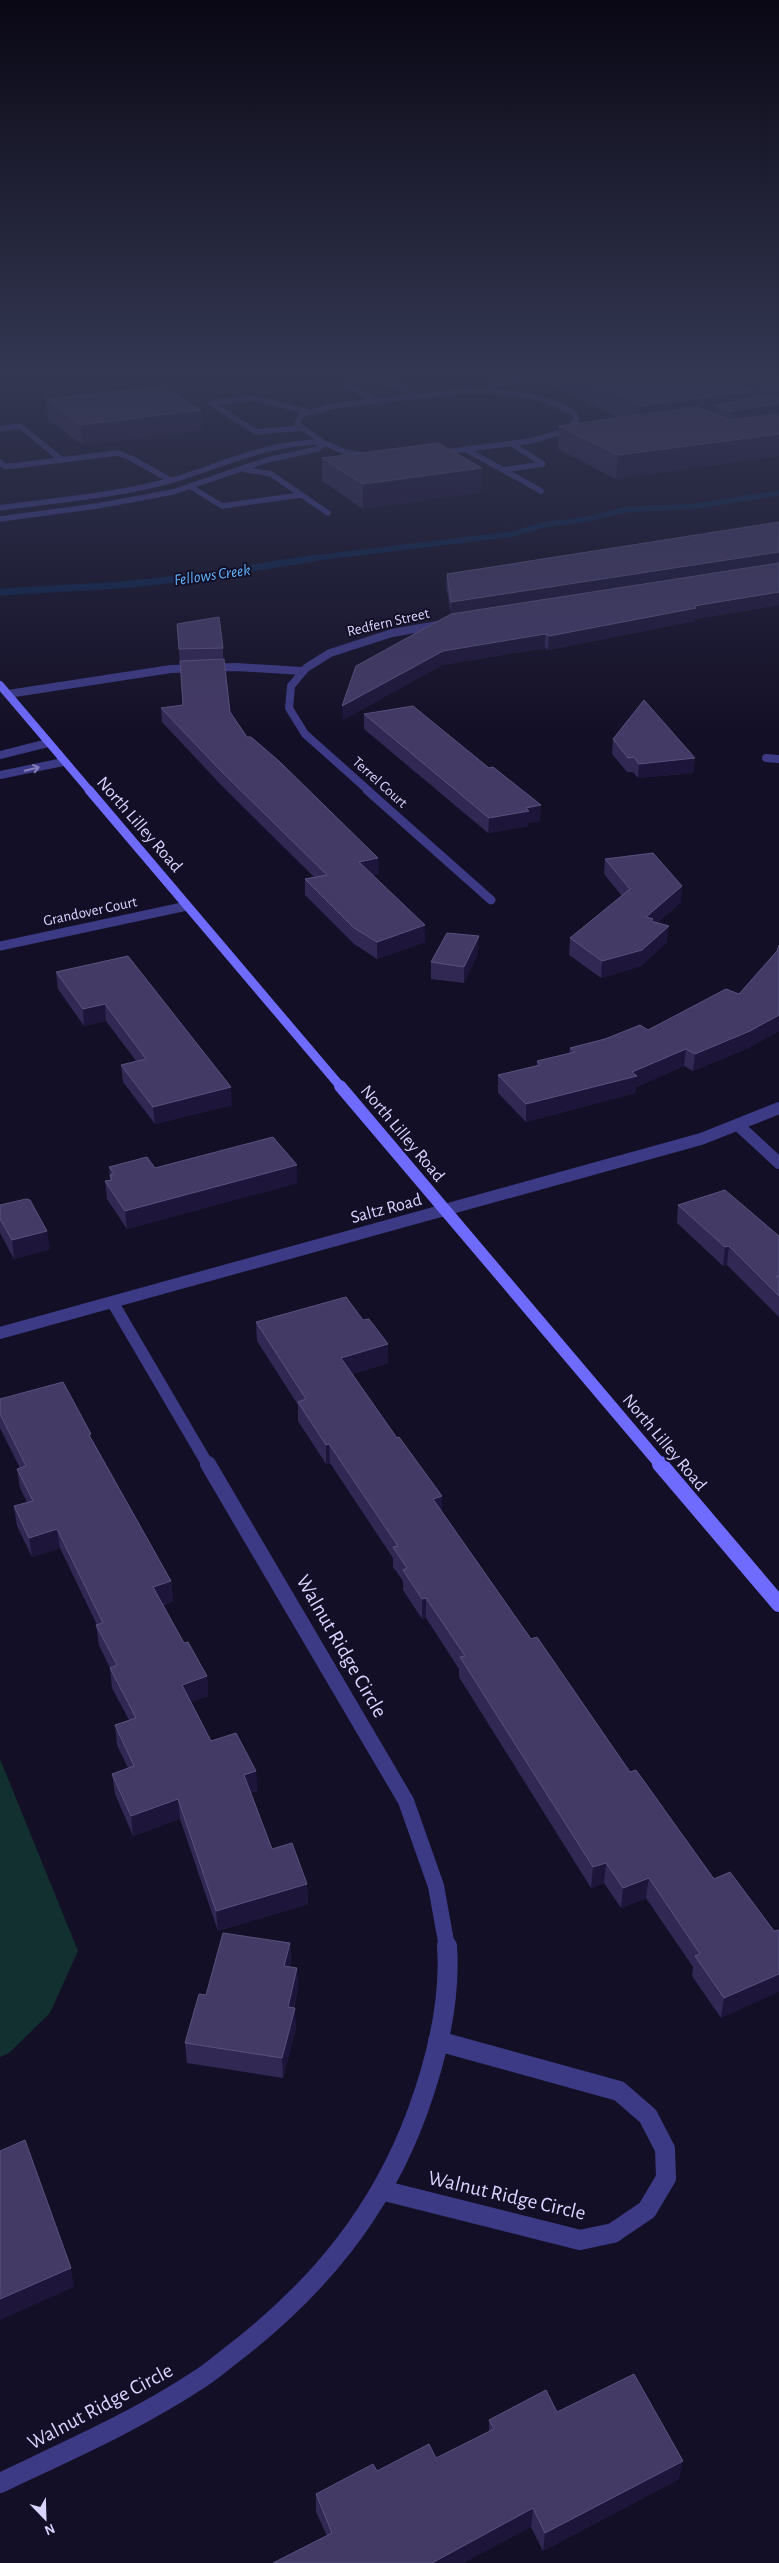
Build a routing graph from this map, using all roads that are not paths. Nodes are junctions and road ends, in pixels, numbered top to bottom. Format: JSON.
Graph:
{"nodes":[{"id":1,"x":79,"y":497,"type":"edge"},
{"id":2,"x":146,"y":497,"type":"edge"},
{"id":3,"x":207,"y":497,"type":"edge"},
{"id":4,"x":290,"y":497,"type":"edge"},
{"id":5,"x":304,"y":497,"type":"edge"},
{"id":6,"x":0,"y":508,"type":"edge"},
{"id":7,"x":328,"y":513,"type":"dead end"},
{"id":8,"x":0,"y":519,"type":"edge"},
{"id":9,"x":455,"y":622,"type":"edge"},
{"id":10,"x":302,"y":671,"type":"junction"},
{"id":11,"x":4,"y":690,"type":"edge"},
{"id":12,"x":48,"y":743,"type":"junction"},
{"id":13,"x":0,"y":755,"type":"edge"},
{"id":14,"x":766,"y":758,"type":"dead end"},
{"id":15,"x":779,"y":759,"type":"edge"},
{"id":16,"x":63,"y":762,"type":"junction"},
{"id":17,"x":0,"y":775,"type":"edge"},
{"id":18,"x":491,"y":900,"type":"dead end"},
{"id":19,"x":187,"y":906,"type":"junction"},
{"id":20,"x":0,"y":946,"type":"edge"},
{"id":21,"x":779,"y":1108,"type":"edge"},
{"id":22,"x":738,"y":1125,"type":"junction"},
{"id":23,"x":779,"y":1163,"type":"edge"},
{"id":24,"x":445,"y":1210,"type":"junction"},
{"id":25,"x":113,"y":1303,"type":"junction"},
{"id":26,"x":0,"y":1333,"type":"edge"},
{"id":27,"x":779,"y":1604,"type":"edge"},
{"id":28,"x":438,"y":2041,"type":"junction"},
{"id":29,"x":381,"y":2190,"type":"junction"},
{"id":30,"x":0,"y":2483,"type":"edge"}],
"edges":[{"from":1,"to":6,"type":"street"},
{"from":2,"to":8,"type":"street"},
{"from":3,"to":4,"type":"street"},
{"from":5,"to":7,"type":"street"},
{"from":9,"to":10,"type":"street","name":"Redfern Street"},
{"from":10,"to":11,"type":"street"},
{"from":10,"to":18,"type":"street","name":"Terrel Court"},
{"from":11,"to":12,"type":"street","name":"North Lilley Road"},
{"from":12,"to":13,"type":"street"},
{"from":12,"to":16,"type":"street","name":"North Lilley Road"},
{"from":14,"to":15,"type":"street"},
{"from":17,"to":16,"type":"street","one_way":true},
{"from":16,"to":19,"type":"street","name":"North Lilley Road"},
{"from":19,"to":20,"type":"street","name":"Grandover Court"},
{"from":19,"to":24,"type":"street","name":"North Lilley Road"},
{"from":21,"to":22,"type":"street","name":"Saltz Road"},
{"from":22,"to":23,"type":"street"},
{"from":22,"to":24,"type":"street","name":"Saltz Road"},
{"from":24,"to":25,"type":"street","name":"Saltz Road"},
{"from":24,"to":27,"type":"street","name":"North Lilley Road"},
{"from":25,"to":26,"type":"street","name":"Saltz Road"},
{"from":25,"to":28,"type":"street","name":"Walnut Ridge Circle"},
{"from":28,"to":29,"type":"street","name":"Walnut Ridge Circle"},
{"from":28,"to":29,"type":"street","name":"Walnut Ridge Circle"},
{"from":29,"to":30,"type":"street","name":"Walnut Ridge Circle"}]}
